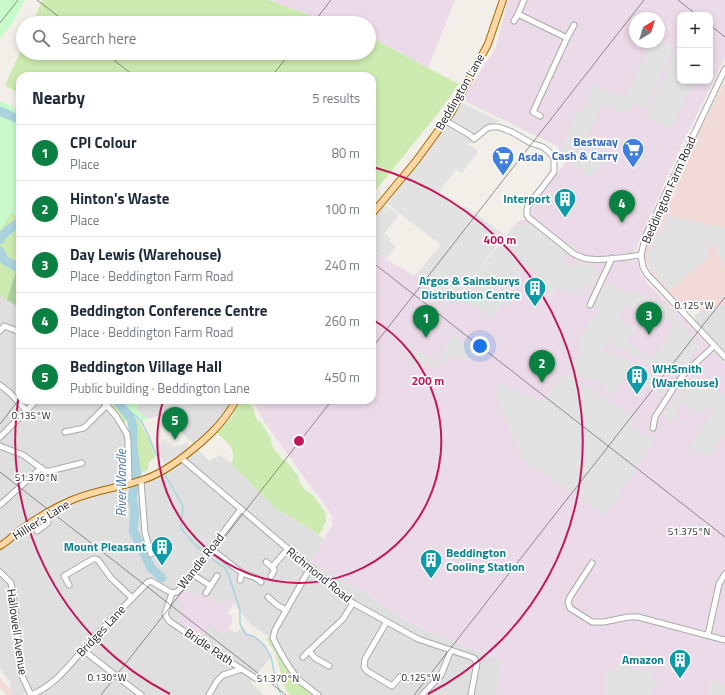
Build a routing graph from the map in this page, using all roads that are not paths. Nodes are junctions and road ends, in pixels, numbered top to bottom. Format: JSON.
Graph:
{"nodes":[{"id":1,"x":503,"y":0,"type":"edge"},
{"id":2,"x":524,"y":0,"type":"edge"},
{"id":3,"x":518,"y":14,"type":"junction"},
{"id":4,"x":514,"y":21,"type":"dead end"},
{"id":5,"x":574,"y":25,"type":"dead end"},
{"id":6,"x":567,"y":38,"type":"junction"},
{"id":7,"x":725,"y":69,"type":"edge"},
{"id":8,"x":540,"y":116,"type":"dead end"},
{"id":9,"x":446,"y":121,"type":"junction"},
{"id":10,"x":376,"y":209,"type":"edge"},
{"id":11,"x":641,"y":255,"type":"junction"},
{"id":12,"x":612,"y":258,"type":"junction"},
{"id":13,"x":590,"y":305,"type":"dead end"},
{"id":14,"x":16,"y":330,"type":"edge"},
{"id":15,"x":0,"y":331,"type":"edge"},
{"id":16,"x":714,"y":346,"type":"junction"},
{"id":17,"x":725,"y":357,"type":"edge"},
{"id":18,"x":0,"y":385,"type":"edge"},
{"id":19,"x":16,"y":399,"type":"edge"},
{"id":20,"x":21,"y":404,"type":"edge"},
{"id":21,"x":33,"y":404,"type":"edge"},
{"id":22,"x":233,"y":404,"type":"edge"},
{"id":23,"x":107,"y":405,"type":"joint"},
{"id":24,"x":26,"y":410,"type":"junction"},
{"id":25,"x":653,"y":428,"type":"dead end"},
{"id":26,"x":65,"y":432,"type":"dead end"},
{"id":27,"x":0,"y":437,"type":"edge"},
{"id":28,"x":0,"y":446,"type":"edge"},
{"id":29,"x":181,"y":458,"type":"junction"},
{"id":30,"x":82,"y":463,"type":"dead end"},
{"id":31,"x":41,"y":468,"type":"junction"},
{"id":32,"x":141,"y":481,"type":"junction"},
{"id":33,"x":129,"y":484,"type":"junction"},
{"id":34,"x":0,"y":505,"type":"edge"},
{"id":35,"x":241,"y":510,"type":"junction"},
{"id":36,"x":44,"y":514,"type":"junction"},
{"id":37,"x":37,"y":531,"type":"dead end"},
{"id":38,"x":0,"y":546,"type":"edge"},
{"id":39,"x":288,"y":549,"type":"junction"},
{"id":40,"x":210,"y":550,"type":"junction"},
{"id":41,"x":151,"y":554,"type":"dead end"},
{"id":42,"x":266,"y":562,"type":"dead end"},
{"id":43,"x":592,"y":563,"type":"dead end"},
{"id":44,"x":272,"y":567,"type":"junction"},
{"id":45,"x":310,"y":568,"type":"junction"},
{"id":46,"x":0,"y":572,"type":"edge"},
{"id":47,"x":242,"y":573,"type":"junction"},
{"id":48,"x":192,"y":574,"type":"junction"},
{"id":49,"x":725,"y":574,"type":"edge"},
{"id":50,"x":217,"y":576,"type":"dead end"},
{"id":51,"x":271,"y":576,"type":"dead end"},
{"id":52,"x":240,"y":580,"type":"dead end"},
{"id":53,"x":261,"y":582,"type":"dead end"},
{"id":54,"x":69,"y":585,"type":"dead end"},
{"id":55,"x":210,"y":586,"type":"junction"},
{"id":56,"x":172,"y":593,"type":"junction"},
{"id":57,"x":206,"y":593,"type":"dead end"},
{"id":58,"x":268,"y":597,"type":"dead end"},
{"id":59,"x":132,"y":598,"type":"junction"},
{"id":60,"x":353,"y":603,"type":"junction"},
{"id":61,"x":286,"y":610,"type":"junction"},
{"id":62,"x":166,"y":612,"type":"joint"},
{"id":63,"x":386,"y":622,"type":"junction"},
{"id":64,"x":708,"y":635,"type":"junction"},
{"id":65,"x":725,"y":640,"type":"edge"},
{"id":66,"x":83,"y":650,"type":"junction"},
{"id":67,"x":451,"y":650,"type":"junction"},
{"id":68,"x":309,"y":651,"type":"junction"},
{"id":69,"x":303,"y":657,"type":"dead end"},
{"id":70,"x":329,"y":666,"type":"dead end"},
{"id":71,"x":241,"y":669,"type":"junction"},
{"id":72,"x":400,"y":677,"type":"dead end"},
{"id":73,"x":257,"y":679,"type":"dead end"},
{"id":74,"x":31,"y":695,"type":"edge"},
{"id":75,"x":141,"y":695,"type":"edge"},
{"id":76,"x":209,"y":695,"type":"edge"},
{"id":77,"x":318,"y":695,"type":"edge"},
{"id":78,"x":422,"y":695,"type":"edge"},
{"id":79,"x":471,"y":695,"type":"edge"}],
"edges":[{"from":1,"to":9,"type":"main road","name":"Beddington Lane"},
{"from":2,"to":3,"type":"street"},
{"from":3,"to":4,"type":"street"},
{"from":3,"to":6,"type":"street"},
{"from":5,"to":6,"type":"street"},
{"from":6,"to":8,"type":"street"},
{"from":7,"to":11,"type":"street","name":"Beddington Farm Road"},
{"from":9,"to":10,"type":"main road","name":"Beddington Lane"},
{"from":9,"to":12,"type":"street"},
{"from":11,"to":12,"type":"street"},
{"from":11,"to":16,"type":"street","name":"Beddington Farm Road"},
{"from":12,"to":13,"type":"street"},
{"from":14,"to":15,"type":"street"},
{"from":16,"to":17,"type":"street","name":"Beddington Farm Road"},
{"from":16,"to":25,"type":"street"},
{"from":18,"to":19,"type":"street"},
{"from":20,"to":24,"type":"street"},
{"from":21,"to":24,"type":"street"},
{"from":22,"to":29,"type":"main road"},
{"from":23,"to":26,"type":"street"},
{"from":23,"to":33,"type":"street"},
{"from":24,"to":27,"type":"street"},
{"from":28,"to":31,"type":"street"},
{"from":29,"to":32,"type":"main road"},
{"from":29,"to":35,"type":"street","name":"Richmond Road"},
{"from":30,"to":31,"type":"street"},
{"from":31,"to":34,"type":"street"},
{"from":32,"to":33,"type":"main road"},
{"from":32,"to":41,"type":"street"},
{"from":33,"to":36,"type":"main road","name":"Hillier's Lane"},
{"from":35,"to":39,"type":"street","name":"Richmond Road"},
{"from":35,"to":40,"type":"street","name":"Wandle Road"},
{"from":36,"to":37,"type":"street"},
{"from":36,"to":38,"type":"main road","name":"Hillier's Lane"},
{"from":39,"to":44,"type":"street"},
{"from":39,"to":45,"type":"street","name":"Richmond Road"},
{"from":40,"to":47,"type":"street"},
{"from":40,"to":48,"type":"street","name":"Wandle Road"},
{"from":42,"to":44,"type":"street"},
{"from":43,"to":64,"type":"street"},
{"from":44,"to":51,"type":"street"},
{"from":45,"to":60,"type":"street","name":"Richmond Road"},
{"from":45,"to":61,"type":"street"},
{"from":46,"to":74,"type":"street","name":"Hallowell Avenue"},
{"from":47,"to":52,"type":"street"},
{"from":47,"to":53,"type":"street"},
{"from":48,"to":55,"type":"street"},
{"from":48,"to":56,"type":"street","name":"Wandle Road"},
{"from":49,"to":64,"type":"street"},
{"from":50,"to":55,"type":"street"},
{"from":54,"to":59,"type":"street"},
{"from":55,"to":57,"type":"street"},
{"from":56,"to":59,"type":"street","name":"Bridges Lane"},
{"from":56,"to":62,"type":"street","name":"Wandle Road"},
{"from":58,"to":61,"type":"street"},
{"from":59,"to":66,"type":"street","name":"Bridges Lane"},
{"from":60,"to":63,"type":"street","name":"Richmond Road"},
{"from":60,"to":68,"type":"street"},
{"from":61,"to":77,"type":"street"},
{"from":62,"to":71,"type":"street","name":"Bridle Path"},
{"from":63,"to":67,"type":"street","name":"Richmond Road"},
{"from":63,"to":72,"type":"street"},
{"from":64,"to":65,"type":"street"},
{"from":66,"to":74,"type":"street","name":"Bridges Lane"},
{"from":66,"to":75,"type":"street"},
{"from":67,"to":78,"type":"street"},
{"from":67,"to":79,"type":"street","name":"Richmond Road"},
{"from":68,"to":69,"type":"street"},
{"from":68,"to":70,"type":"street"},
{"from":71,"to":73,"type":"street","name":"Bridle Path"},
{"from":71,"to":76,"type":"street"}]}
